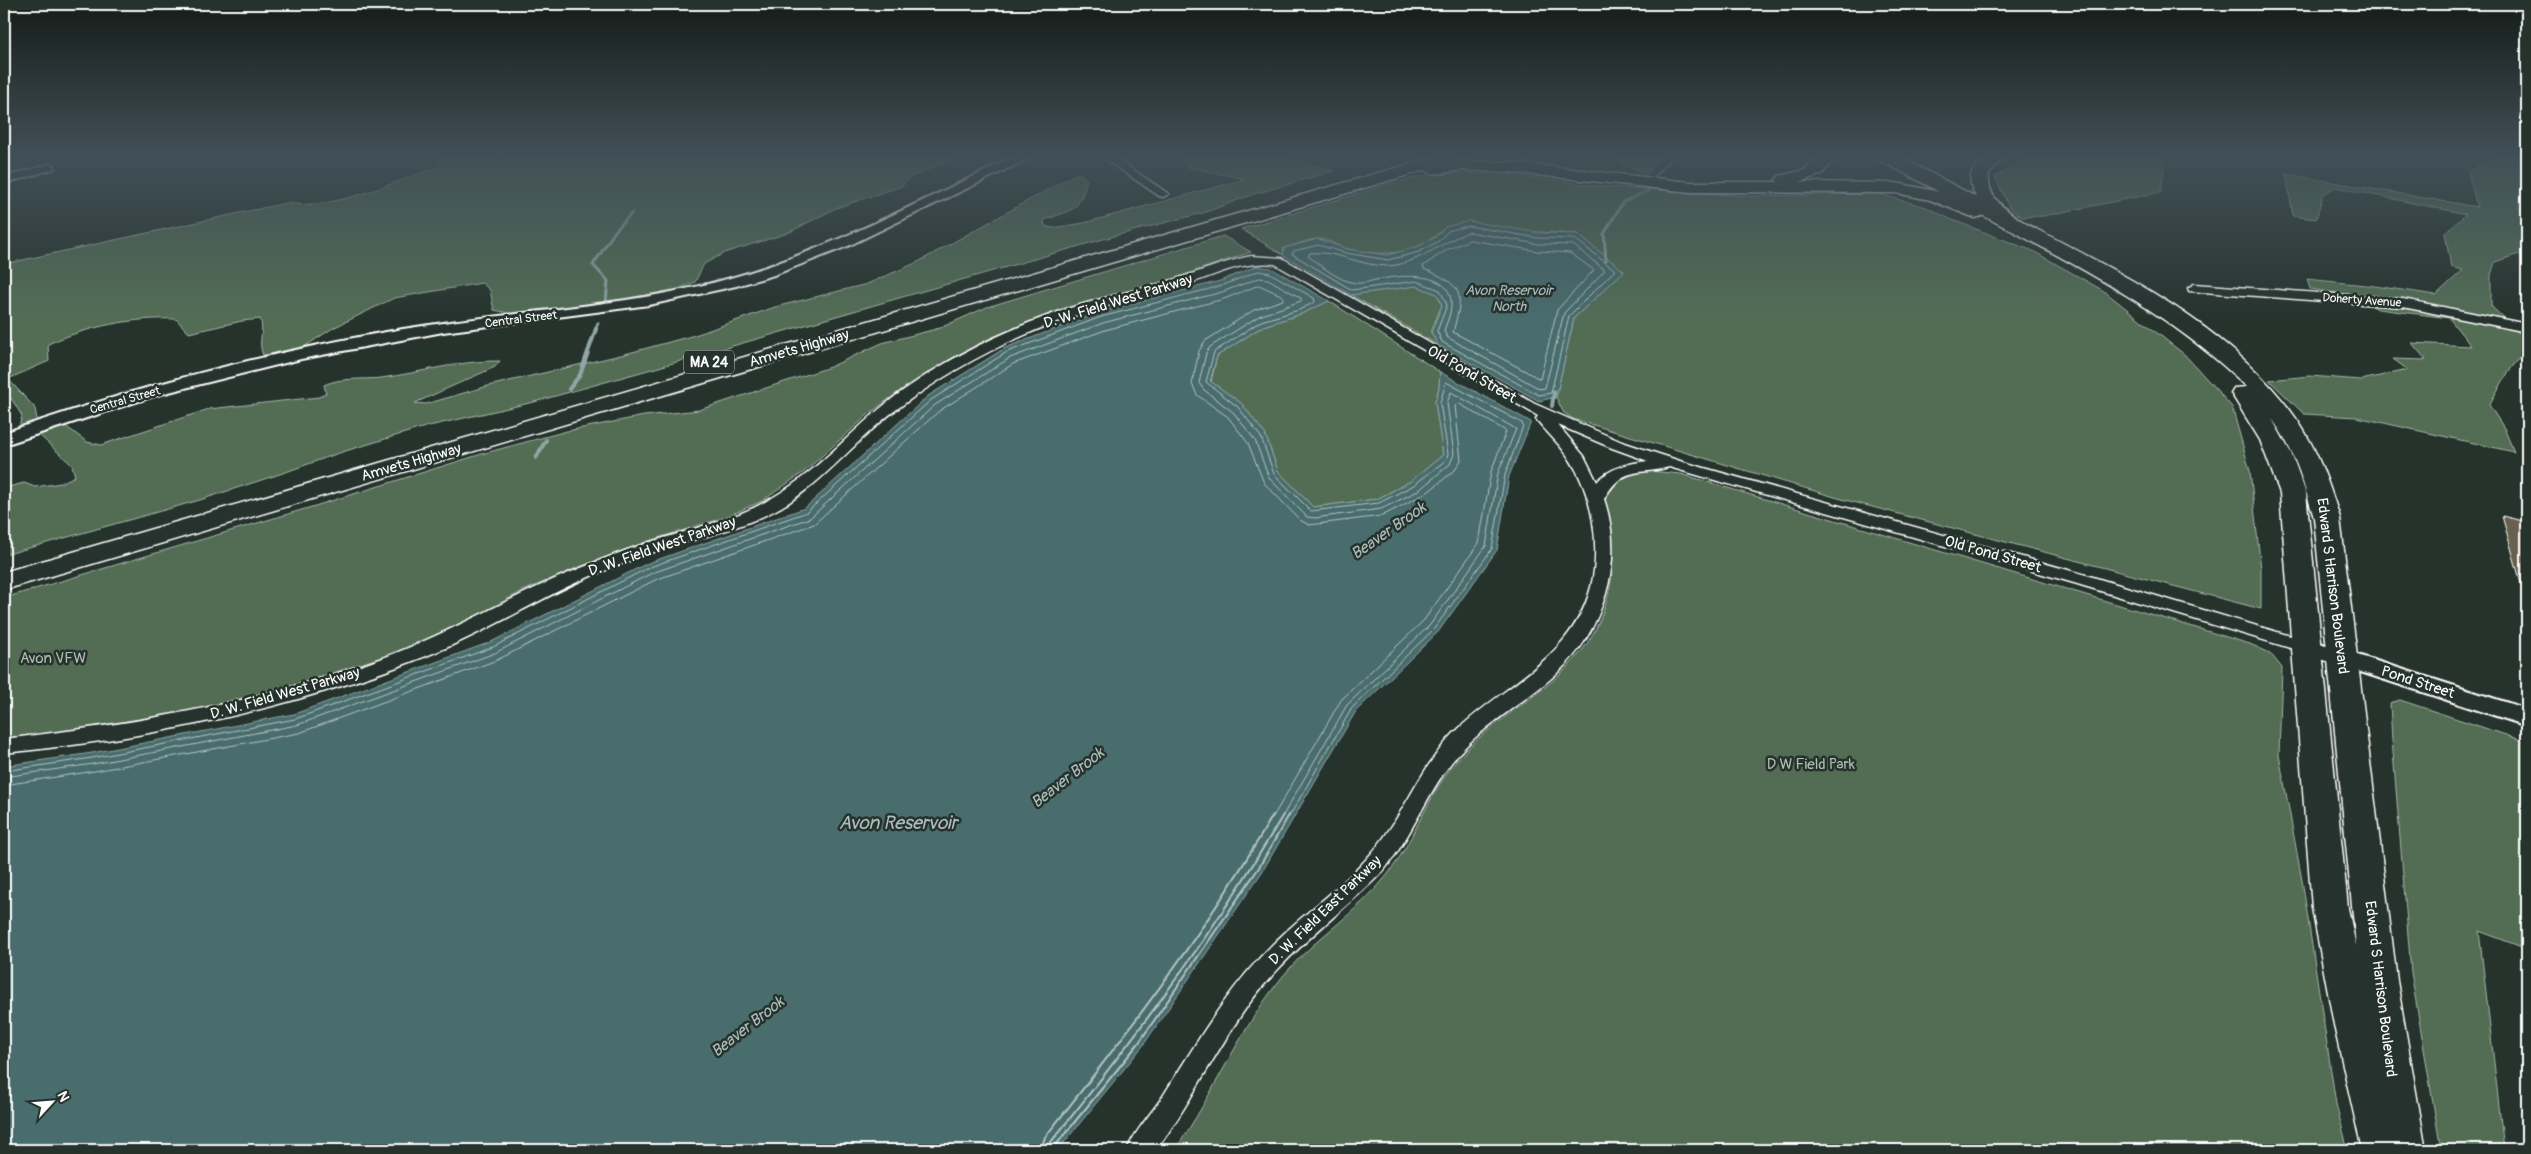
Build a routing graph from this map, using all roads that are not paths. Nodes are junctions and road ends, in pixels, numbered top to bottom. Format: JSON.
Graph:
{"nodes":[{"id":1,"x":913,"y":211,"type":"edge"},
{"id":2,"x":1229,"y":211,"type":"edge"},
{"id":3,"x":1239,"y":211,"type":"edge"},
{"id":4,"x":1972,"y":211,"type":"edge"},
{"id":5,"x":1988,"y":211,"type":"edge"},
{"id":6,"x":1998,"y":211,"type":"edge"},
{"id":7,"x":1975,"y":212,"type":"joint"},
{"id":8,"x":2018,"y":227,"type":"junction"},
{"id":9,"x":1278,"y":261,"type":"joint"},
{"id":10,"x":2194,"y":288,"type":"dead end"},
{"id":11,"x":2527,"y":328,"type":"edge"},
{"id":12,"x":1530,"y":407,"type":"junction"},
{"id":13,"x":4,"y":440,"type":"edge"},
{"id":14,"x":1677,"y":465,"type":"junction"},
{"id":15,"x":1597,"y":497,"type":"junction"},
{"id":16,"x":4,"y":566,"type":"edge"},
{"id":17,"x":4,"y":581,"type":"edge"},
{"id":18,"x":2307,"y":647,"type":"junction"},
{"id":19,"x":2343,"y":658,"type":"junction"},
{"id":20,"x":2527,"y":718,"type":"edge"},
{"id":21,"x":4,"y":746,"type":"edge"},
{"id":22,"x":1140,"y":1150,"type":"edge"},
{"id":23,"x":2383,"y":1150,"type":"edge"},
{"id":24,"x":2405,"y":1150,"type":"edge"}],
"edges":[{"from":1,"to":13,"type":"street","name":"Central Street"},
{"from":2,"to":16,"type":"main road","name":"Amvets Highway","number":"MA 24"},
{"from":3,"to":17,"type":"main road","name":"Amvets Highway","number":"MA 24"},
{"from":4,"to":7,"type":"main road"},
{"from":5,"to":8,"type":"main road","name":"Edward S Harrison Boulevard"},
{"from":6,"to":8,"type":"main road"},
{"from":7,"to":18,"type":"main road","name":"Edward S Harrison Boulevard"},
{"from":8,"to":19,"type":"main road","name":"Edward S Harrison Boulevard"},
{"from":9,"to":12,"type":"street","name":"Old Pond Street"},
{"from":9,"to":21,"type":"street","name":"D. W. Field West Parkway"},
{"from":10,"to":11,"type":"street","name":"Doherty Avenue"},
{"from":12,"to":14,"type":"street","name":"Old Pond Street"},
{"from":12,"to":15,"type":"street","name":"D. W. Field East Parkway"},
{"from":14,"to":15,"type":"street","name":"Old Pond Street"},
{"from":14,"to":18,"type":"street","name":"Old Pond Street"},
{"from":15,"to":22,"type":"street","name":"D. W. Field East Parkway"},
{"from":18,"to":19,"type":"street","name":"Pond Street"},
{"from":18,"to":23,"type":"main road","name":"Edward S Harrison Boulevard"},
{"from":19,"to":20,"type":"street","name":"Pond Street"},
{"from":19,"to":24,"type":"main road","name":"Edward S Harrison Boulevard"}]}
